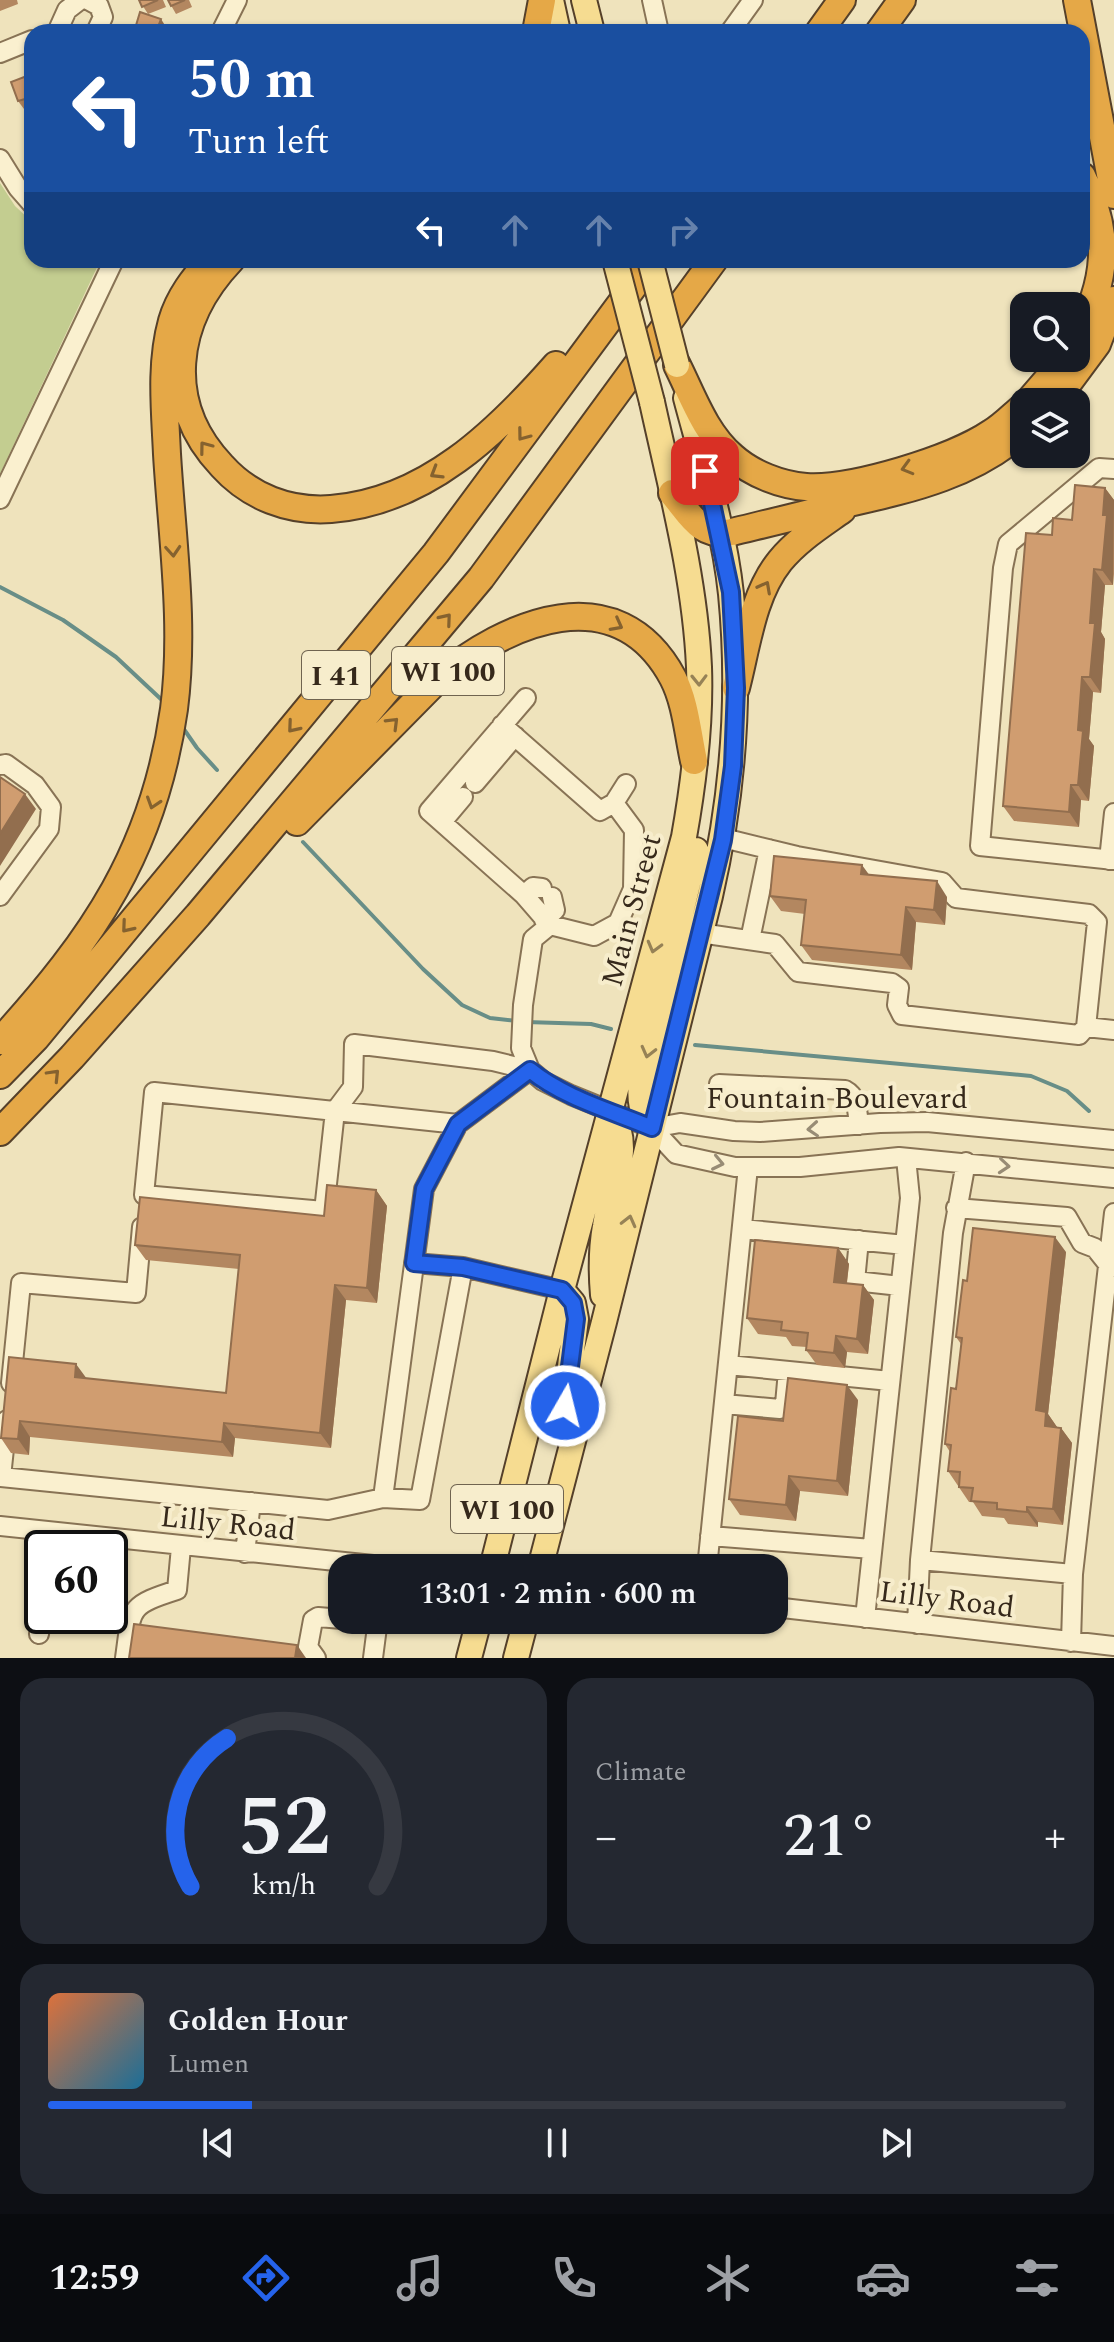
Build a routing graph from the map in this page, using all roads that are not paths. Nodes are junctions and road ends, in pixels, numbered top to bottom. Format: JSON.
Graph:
{"nodes":[{"id":1,"x":80,"y":0,"type":"edge"},
{"id":2,"x":88,"y":0,"type":"edge"},
{"id":3,"x":237,"y":0,"type":"edge"},
{"id":4,"x":542,"y":0,"type":"edge"},
{"id":5,"x":551,"y":0,"type":"edge"},
{"id":6,"x":584,"y":0,"type":"edge"},
{"id":7,"x":652,"y":0,"type":"edge"},
{"id":8,"x":753,"y":0,"type":"edge"},
{"id":9,"x":842,"y":0,"type":"edge"},
{"id":10,"x":902,"y":0,"type":"edge"},
{"id":11,"x":1077,"y":0,"type":"edge"},
{"id":12,"x":61,"y":24,"type":"edge"},
{"id":13,"x":100,"y":24,"type":"edge"},
{"id":14,"x":225,"y":24,"type":"edge"},
{"id":15,"x":538,"y":24,"type":"edge"},
{"id":16,"x":556,"y":24,"type":"edge"},
{"id":17,"x":590,"y":24,"type":"edge"},
{"id":18,"x":657,"y":24,"type":"edge"},
{"id":19,"x":736,"y":24,"type":"edge"},
{"id":20,"x":825,"y":24,"type":"edge"},
{"id":21,"x":885,"y":24,"type":"edge"},
{"id":22,"x":1082,"y":24,"type":"edge"},
{"id":23,"x":24,"y":43,"type":"edge"},
{"id":24,"x":0,"y":53,"type":"edge"},
{"id":25,"x":1090,"y":69,"type":"edge"},
{"id":26,"x":0,"y":159,"type":"edge"},
{"id":27,"x":1090,"y":194,"type":"edge"},
{"id":28,"x":24,"y":195,"type":"edge"},
{"id":29,"x":1114,"y":195,"type":"edge"},
{"id":30,"x":110,"y":268,"type":"edge"},
{"id":31,"x":203,"y":268,"type":"edge"},
{"id":32,"x":224,"y":268,"type":"edge"},
{"id":33,"x":617,"y":268,"type":"edge"},
{"id":34,"x":643,"y":268,"type":"edge"},
{"id":35,"x":644,"y":268,"type":"edge"},
{"id":36,"x":652,"y":268,"type":"edge"},
{"id":37,"x":708,"y":268,"type":"edge"},
{"id":38,"x":714,"y":268,"type":"edge"},
{"id":39,"x":693,"y":290,"type":"junction"},
{"id":40,"x":1114,"y":300,"type":"edge"},
{"id":41,"x":1090,"y":310,"type":"edge"},
{"id":42,"x":677,"y":365,"type":"junction"},
{"id":43,"x":1054,"y":372,"type":"edge"},
{"id":44,"x":1040,"y":388,"type":"edge"},
{"id":45,"x":1064,"y":388,"type":"edge"},
{"id":46,"x":1010,"y":418,"type":"edge"},
{"id":47,"x":1010,"y":440,"type":"edge"},
{"id":48,"x":1114,"y":469,"type":"edge"},
{"id":49,"x":672,"y":493,"type":"junction"},
{"id":50,"x":0,"y":499,"type":"edge"},
{"id":51,"x":850,"y":503,"type":"junction"},
{"id":52,"x":719,"y":534,"type":"junction"},
{"id":53,"x":736,"y":688,"type":"junction"},
{"id":54,"x":526,"y":698,"type":"dead end"},
{"id":55,"x":508,"y":730,"type":"junction"},
{"id":56,"x":0,"y":765,"type":"edge"},
{"id":57,"x":694,"y":773,"type":"junction"},
{"id":58,"x":626,"y":784,"type":"dead end"},
{"id":59,"x":614,"y":803,"type":"junction"},
{"id":60,"x":1114,"y":813,"type":"edge"},
{"id":61,"x":442,"y":822,"type":"junction"},
{"id":62,"x":723,"y":838,"type":"junction"},
{"id":63,"x":769,"y":849,"type":"junction"},
{"id":64,"x":1111,"y":860,"type":"edge"},
{"id":65,"x":539,"y":893,"type":"junction"},
{"id":66,"x":0,"y":896,"type":"edge"},
{"id":67,"x":198,"y":915,"type":"junction"},
{"id":68,"x":547,"y":922,"type":"junction"},
{"id":69,"x":700,"y":933,"type":"junction"},
{"id":70,"x":750,"y":940,"type":"junction"},
{"id":71,"x":1086,"y":1027,"type":"junction"},
{"id":72,"x":1114,"y":1030,"type":"edge"},
{"id":73,"x":0,"y":1041,"type":"edge"},
{"id":74,"x":530,"y":1070,"type":"junction"},
{"id":75,"x":0,"y":1075,"type":"edge"},
{"id":76,"x":719,"y":1084,"type":"dead end"},
{"id":77,"x":335,"y":1111,"type":"junction"},
{"id":78,"x":611,"y":1111,"type":"junction"},
{"id":79,"x":458,"y":1124,"type":"junction"},
{"id":80,"x":859,"y":1125,"type":"junction"},
{"id":81,"x":652,"y":1128,"type":"junction"},
{"id":82,"x":0,"y":1132,"type":"edge"},
{"id":83,"x":1114,"y":1140,"type":"edge"},
{"id":84,"x":906,"y":1158,"type":"junction"},
{"id":85,"x":966,"y":1162,"type":"junction"},
{"id":86,"x":748,"y":1167,"type":"junction"},
{"id":87,"x":1114,"y":1178,"type":"edge"},
{"id":88,"x":144,"y":1195,"type":"junction"},
{"id":89,"x":956,"y":1208,"type":"junction"},
{"id":90,"x":1114,"y":1213,"type":"edge"},
{"id":91,"x":742,"y":1229,"type":"junction"},
{"id":92,"x":859,"y":1240,"type":"junction"},
{"id":93,"x":905,"y":1245,"type":"junction"},
{"id":94,"x":414,"y":1263,"type":"junction"},
{"id":95,"x":463,"y":1267,"type":"junction"},
{"id":96,"x":1111,"y":1268,"type":"edge"},
{"id":97,"x":900,"y":1286,"type":"junction"},
{"id":98,"x":562,"y":1290,"type":"junction"},
{"id":99,"x":604,"y":1322,"type":"junction"},
{"id":100,"x":728,"y":1365,"type":"junction"},
{"id":101,"x":788,"y":1371,"type":"junction"},
{"id":102,"x":890,"y":1381,"type":"junction"},
{"id":103,"x":724,"y":1404,"type":"junction"},
{"id":104,"x":570,"y":1456,"type":"junction"},
{"id":105,"x":1,"y":1480,"type":"edge"},
{"id":106,"x":383,"y":1498,"type":"junction"},
{"id":107,"x":251,"y":1502,"type":"junction"},
{"id":108,"x":0,"y":1526,"type":"edge"},
{"id":109,"x":24,"y":1532,"type":"edge"},
{"id":110,"x":710,"y":1536,"type":"junction"},
{"id":111,"x":128,"y":1544,"type":"edge"},
{"id":112,"x":181,"y":1547,"type":"junction"},
{"id":113,"x":872,"y":1549,"type":"junction"},
{"id":114,"x":245,"y":1553,"type":"junction"},
{"id":115,"x":496,"y":1554,"type":"edge"},
{"id":116,"x":544,"y":1554,"type":"edge"},
{"id":117,"x":708,"y":1554,"type":"edge"},
{"id":118,"x":920,"y":1560,"type":"junction"},
{"id":119,"x":328,"y":1563,"type":"edge"},
{"id":120,"x":1073,"y":1574,"type":"junction"},
{"id":121,"x":788,"y":1609,"type":"edge"},
{"id":122,"x":328,"y":1618,"type":"edge"},
{"id":123,"x":865,"y":1618,"type":"junction"},
{"id":124,"x":917,"y":1624,"type":"junction"},
{"id":125,"x":376,"y":1634,"type":"edge"},
{"id":126,"x":475,"y":1634,"type":"edge"},
{"id":127,"x":522,"y":1634,"type":"edge"},
{"id":128,"x":1071,"y":1642,"type":"junction"},
{"id":129,"x":1107,"y":1650,"type":"edge"},
{"id":130,"x":125,"y":1658,"type":"edge"},
{"id":131,"x":316,"y":1658,"type":"edge"},
{"id":132,"x":373,"y":1658,"type":"edge"},
{"id":133,"x":469,"y":1658,"type":"edge"},
{"id":134,"x":516,"y":1658,"type":"edge"}],
"edges":[{"from":1,"to":12,"type":"street"},
{"from":2,"to":13,"type":"street"},
{"from":3,"to":14,"type":"street"},
{"from":4,"to":15,"type":"highway"},
{"from":5,"to":16,"type":"main road"},
{"from":6,"to":17,"type":"main road"},
{"from":7,"to":18,"type":"street"},
{"from":8,"to":19,"type":"street"},
{"from":9,"to":20,"type":"highway"},
{"from":10,"to":21,"type":"highway"},
{"from":11,"to":22,"type":"highway"},
{"from":23,"to":24,"type":"street"},
{"from":25,"to":29,"type":"highway"},
{"from":26,"to":28,"type":"street"},
{"from":27,"to":41,"type":"highway"},
{"from":30,"to":50,"type":"street"},
{"from":31,"to":73,"type":"highway","one_way":true},
{"from":34,"to":32,"type":"highway","one_way":true},
{"from":33,"to":49,"type":"main road","name":"Main Street","number":"WI 100","bridge":true},
{"from":35,"to":75,"type":"highway","number":"I 41","one_way":true},
{"from":36,"to":42,"type":"main road","number":"WI 100","bridge":true},
{"from":37,"to":39,"type":"highway","number":"I 41"},
{"from":38,"to":39,"type":"highway"},
{"from":67,"to":39,"type":"highway","number":"I 41","one_way":true},
{"from":40,"to":45,"type":"highway"},
{"from":46,"to":42,"type":"highway","one_way":true},
{"from":42,"to":52,"type":"main road","number":"WI 100"},
{"from":43,"to":44,"type":"highway"},
{"from":47,"to":51,"type":"highway"},
{"from":48,"to":64,"type":"street"},
{"from":49,"to":52,"type":"highway"},
{"from":49,"to":57,"type":"main road","name":"Main Street","number":"WI 100","one_way":true},
{"from":51,"to":52,"type":"highway"},
{"from":53,"to":51,"type":"highway","one_way":true},
{"from":52,"to":53,"type":"main road","number":"WI 100"},
{"from":53,"to":62,"type":"main road","number":"WI 100"},
{"from":54,"to":55,"type":"street"},
{"from":55,"to":59,"type":"street"},
{"from":55,"to":61,"type":"street"},
{"from":55,"to":61,"type":"street"},
{"from":56,"to":66,"type":"street"},
{"from":67,"to":57,"type":"highway","number":"WI 100","one_way":true},
{"from":57,"to":78,"type":"main road","name":"Main Street","number":"WI 100","one_way":true},
{"from":57,"to":81,"type":"main road","one_way":true},
{"from":58,"to":59,"type":"street"},
{"from":59,"to":68,"type":"street"},
{"from":60,"to":64,"type":"street"},
{"from":61,"to":65,"type":"street"},
{"from":62,"to":63,"type":"street"},
{"from":62,"to":69,"type":"main road","number":"WI 100"},
{"from":63,"to":70,"type":"street"},
{"from":63,"to":71,"type":"street"},
{"from":65,"to":68,"type":"street"},
{"from":65,"to":68,"type":"street"},
{"from":82,"to":67,"type":"highway","number":"I 41","one_way":true},
{"from":68,"to":74,"type":"street"},
{"from":69,"to":70,"type":"street"},
{"from":69,"to":81,"type":"main road","number":"WI 100"},
{"from":70,"to":71,"type":"street"},
{"from":71,"to":72,"type":"street"},
{"from":74,"to":77,"type":"street"},
{"from":74,"to":78,"type":"street"},
{"from":74,"to":79,"type":"street"},
{"from":76,"to":80,"type":"street"},
{"from":77,"to":79,"type":"street"},
{"from":77,"to":88,"type":"street"},
{"from":77,"to":88,"type":"street"},
{"from":78,"to":81,"type":"street"},
{"from":78,"to":98,"type":"main road","name":"Main Street","number":"WI 100"},
{"from":78,"to":99,"type":"main road"},
{"from":79,"to":94,"type":"street"},
{"from":80,"to":81,"type":"street","name":"Fountain Boulevard","one_way":true},
{"from":80,"to":83,"type":"street","name":"Fountain Boulevard"},
{"from":81,"to":86,"type":"street","name":"Fountain Boulevard","one_way":true},
{"from":99,"to":81,"type":"main road","number":"WI 100","one_way":true},
{"from":84,"to":85,"type":"street","name":"Fountain Boulevard"},
{"from":84,"to":86,"type":"street","name":"Fountain Boulevard"},
{"from":84,"to":93,"type":"street"},
{"from":85,"to":87,"type":"street","name":"Fountain Boulevard","one_way":true},
{"from":85,"to":89,"type":"street"},
{"from":86,"to":91,"type":"street"},
{"from":88,"to":105,"type":"street"},
{"from":89,"to":96,"type":"street"},
{"from":89,"to":118,"type":"street"},
{"from":90,"to":96,"type":"street"},
{"from":91,"to":92,"type":"street"},
{"from":91,"to":100,"type":"street"},
{"from":92,"to":93,"type":"street"},
{"from":92,"to":97,"type":"street"},
{"from":93,"to":97,"type":"street"},
{"from":94,"to":95,"type":"street"},
{"from":94,"to":106,"type":"street"},
{"from":95,"to":98,"type":"street"},
{"from":95,"to":106,"type":"street"},
{"from":96,"to":120,"type":"street"},
{"from":97,"to":102,"type":"street"},
{"from":98,"to":104,"type":"main road"},
{"from":98,"to":115,"type":"main road","name":"Main Street","number":"WI 100"},
{"from":99,"to":104,"type":"main road","number":"WI 100"},
{"from":100,"to":101,"type":"street"},
{"from":100,"to":103,"type":"street"},
{"from":101,"to":102,"type":"street"},
{"from":101,"to":103,"type":"street"},
{"from":102,"to":113,"type":"street"},
{"from":103,"to":110,"type":"street"},
{"from":104,"to":116,"type":"main road","number":"WI 100"},
{"from":105,"to":107,"type":"street"},
{"from":106,"to":107,"type":"street"},
{"from":107,"to":114,"type":"street"},
{"from":108,"to":109,"type":"street","name":"Lilly Road"},
{"from":110,"to":113,"type":"street"},
{"from":110,"to":117,"type":"street"},
{"from":111,"to":112,"type":"street","name":"Lilly Road"},
{"from":112,"to":114,"type":"street","name":"Lilly Road"},
{"from":112,"to":130,"type":"street"},
{"from":113,"to":123,"type":"street"},
{"from":114,"to":119,"type":"street","name":"Lilly Road"},
{"from":118,"to":120,"type":"street"},
{"from":118,"to":124,"type":"street"},
{"from":120,"to":128,"type":"street"},
{"from":121,"to":123,"type":"street","name":"Lilly Road"},
{"from":122,"to":131,"type":"street"},
{"from":123,"to":124,"type":"street","name":"Lilly Road"},
{"from":124,"to":128,"type":"street","name":"Lilly Road"},
{"from":125,"to":132,"type":"street"},
{"from":126,"to":133,"type":"main road"},
{"from":127,"to":134,"type":"main road"},
{"from":128,"to":129,"type":"street","name":"Lilly Road"}]}
